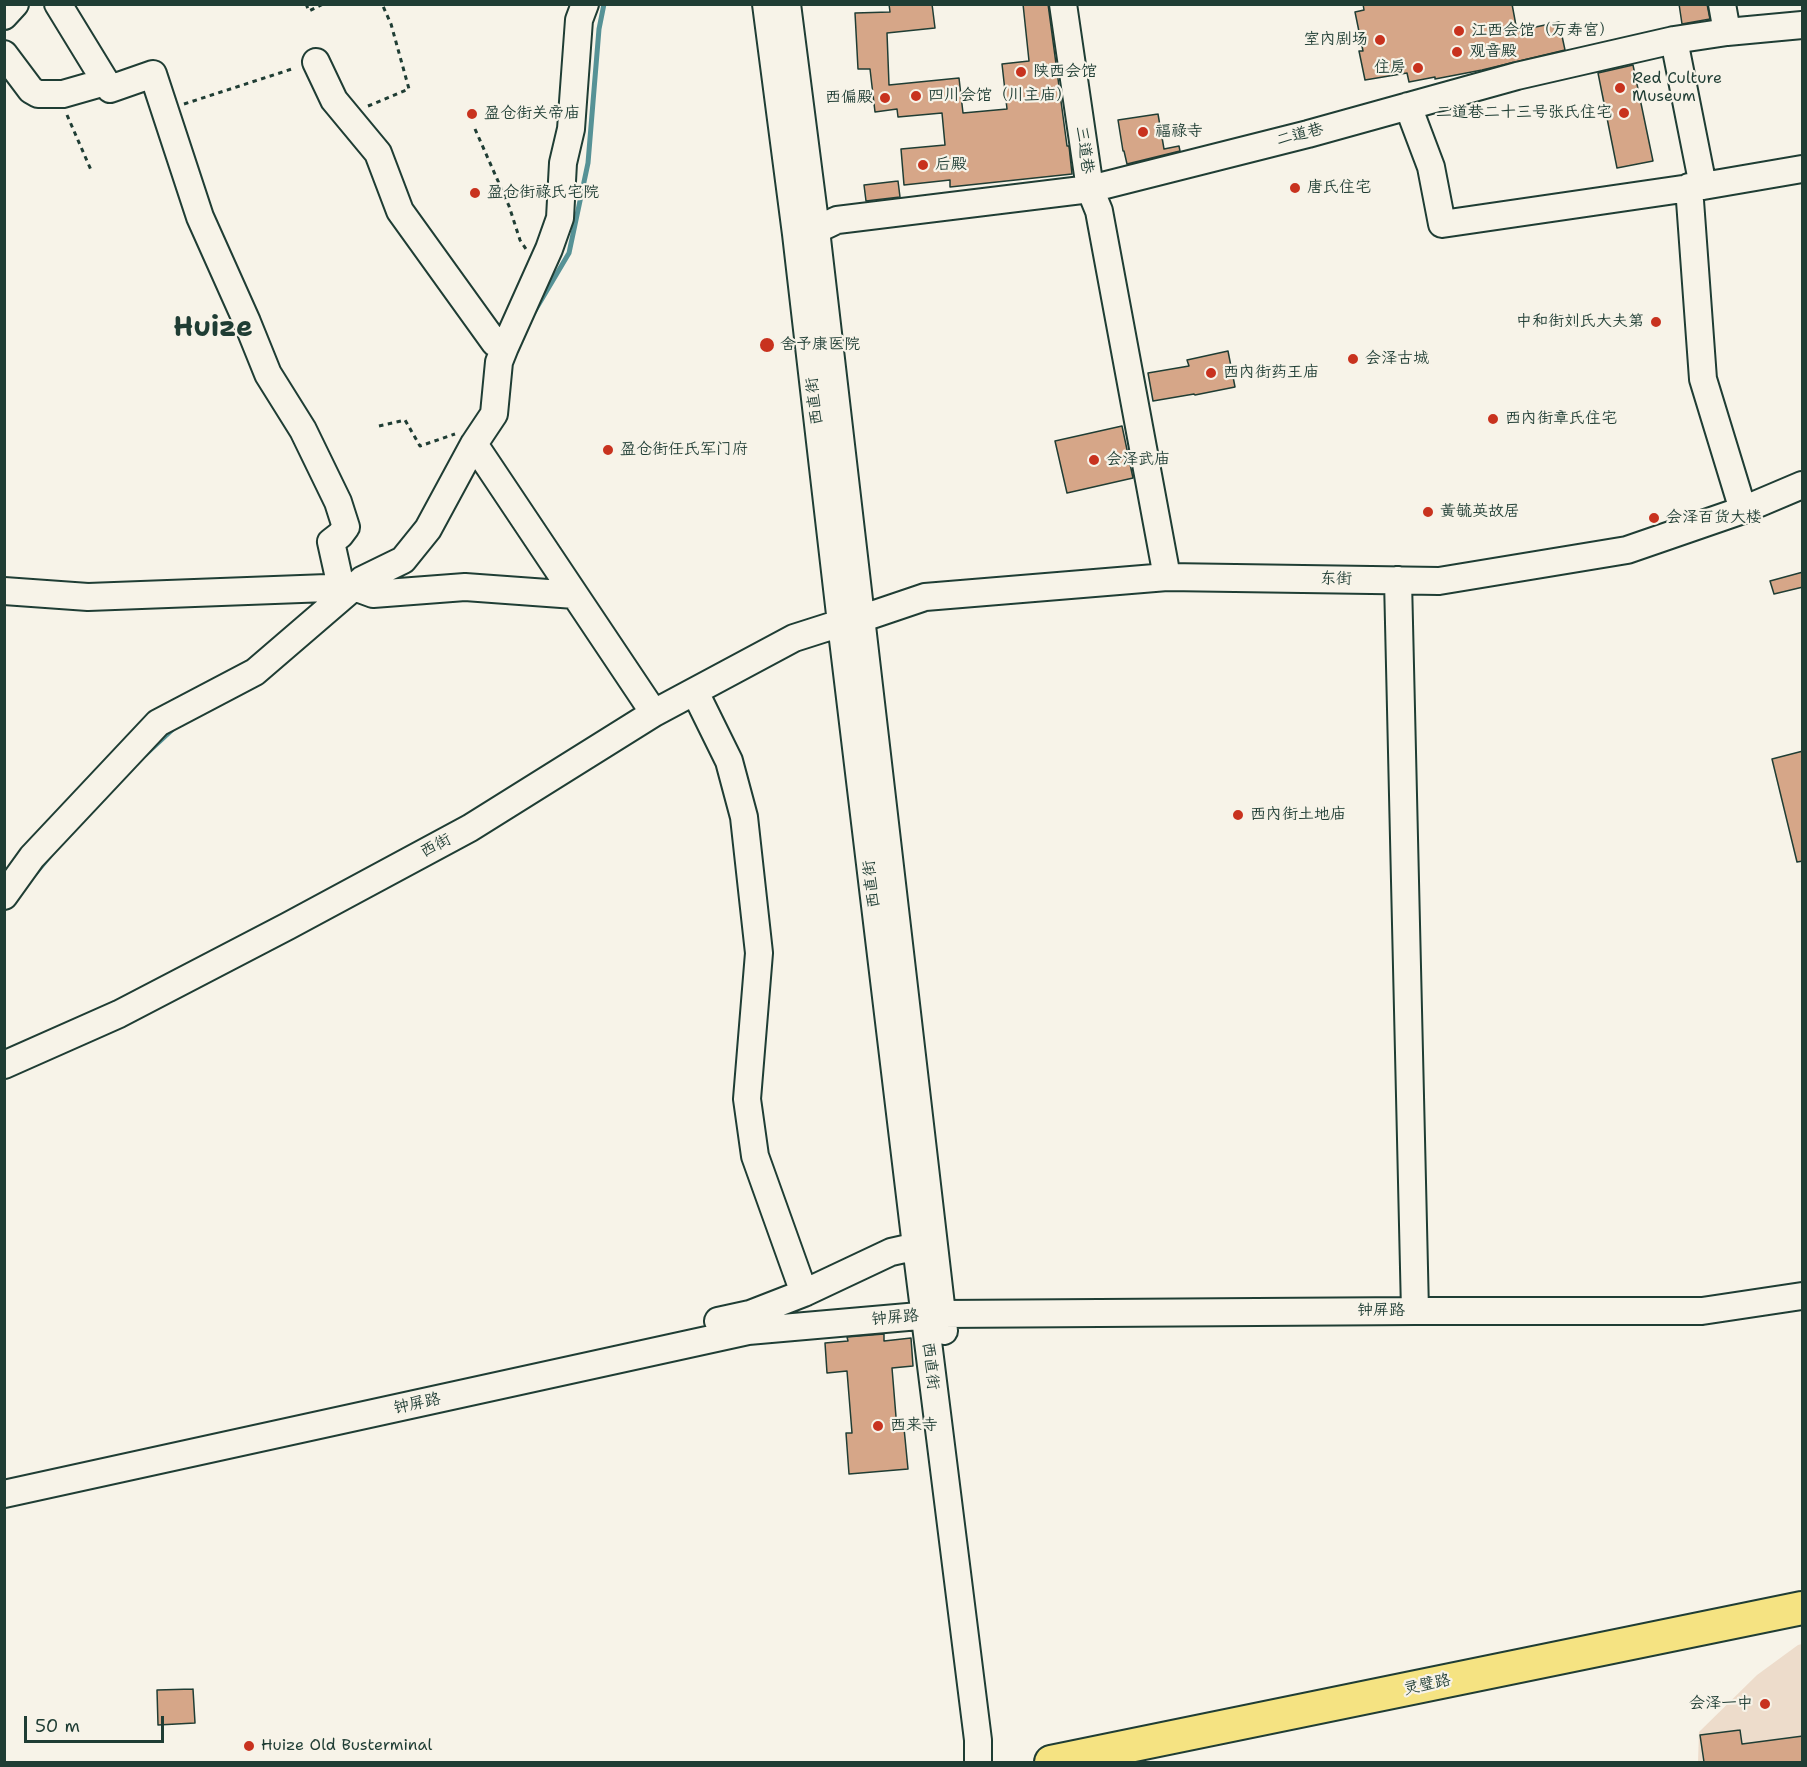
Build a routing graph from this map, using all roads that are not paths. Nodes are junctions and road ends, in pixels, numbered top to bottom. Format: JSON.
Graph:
{"nodes":[{"id":1,"x":15,"y":4,"type":"edge"},
{"id":2,"x":58,"y":4,"type":"edge"},
{"id":3,"x":585,"y":4,"type":"edge"},
{"id":4,"x":766,"y":4,"type":"edge"},
{"id":5,"x":787,"y":4,"type":"edge"},
{"id":6,"x":1063,"y":4,"type":"edge"},
{"id":7,"x":1722,"y":4,"type":"edge"},
{"id":8,"x":4,"y":16,"type":"edge"},
{"id":9,"x":1803,"y":25,"type":"edge"},
{"id":10,"x":1726,"y":32,"type":"junction"},
{"id":11,"x":1674,"y":40,"type":"junction"},
{"id":12,"x":4,"y":54,"type":"edge"},
{"id":13,"x":316,"y":62,"type":"road end"},
{"id":14,"x":105,"y":82,"type":"junction"},
{"id":15,"x":1408,"y":106,"type":"junction"},
{"id":16,"x":1803,"y":169,"type":"edge"},
{"id":17,"x":1696,"y":186,"type":"junction"},
{"id":18,"x":1090,"y":189,"type":"junction"},
{"id":19,"x":806,"y":232,"type":"junction"},
{"id":20,"x":505,"y":346,"type":"junction"},
{"id":21,"x":474,"y":444,"type":"junction"},
{"id":22,"x":1803,"y":485,"type":"edge"},
{"id":23,"x":1743,"y":510,"type":"junction"},
{"id":24,"x":1167,"y":577,"type":"junction"},
{"id":25,"x":1398,"y":580,"type":"junction"},
{"id":26,"x":348,"y":587,"type":"junction"},
{"id":27,"x":4,"y":591,"type":"edge"},
{"id":28,"x":575,"y":595,"type":"junction"},
{"id":29,"x":850,"y":621,"type":"junction"},
{"id":30,"x":695,"y":692,"type":"junction"},
{"id":31,"x":654,"y":713,"type":"junction"},
{"id":32,"x":4,"y":896,"type":"edge"},
{"id":33,"x":4,"y":1065,"type":"edge"},
{"id":34,"x":925,"y":1244,"type":"junction"},
{"id":35,"x":804,"y":1293,"type":"junction"},
{"id":36,"x":1803,"y":1296,"type":"edge"},
{"id":37,"x":1415,"y":1311,"type":"junction"},
{"id":38,"x":933,"y":1314,"type":"junction"},
{"id":39,"x":4,"y":1479,"type":"edge"},
{"id":40,"x":4,"y":1494,"type":"edge"},
{"id":41,"x":1803,"y":1608,"type":"edge"},
{"id":42,"x":978,"y":1762,"type":"edge"},
{"id":43,"x":986,"y":1762,"type":"edge"},
{"id":44,"x":1051,"y":1762,"type":"edge"}],
"edges":[{"from":1,"to":8,"type":"street"},
{"from":2,"to":14,"type":"street"},
{"from":3,"to":20,"type":"street"},
{"from":4,"to":19,"type":"street","name":"西直街"},
{"from":5,"to":19,"type":"street","name":"西直街"},
{"from":6,"to":18,"type":"street","name":"三道巷"},
{"from":7,"to":10,"type":"street"},
{"from":9,"to":10,"type":"street","name":"二道巷"},
{"from":10,"to":11,"type":"street","name":"二道巷"},
{"from":11,"to":15,"type":"street","name":"二道巷"},
{"from":11,"to":17,"type":"street"},
{"from":12,"to":14,"type":"street"},
{"from":13,"to":20,"type":"street"},
{"from":14,"to":26,"type":"street"},
{"from":15,"to":17,"type":"street"},
{"from":15,"to":18,"type":"street","name":"二道巷"},
{"from":16,"to":17,"type":"street"},
{"from":17,"to":23,"type":"street"},
{"from":18,"to":19,"type":"street","name":"二道巷"},
{"from":18,"to":24,"type":"street","name":"三道巷"},
{"from":19,"to":29,"type":"street","name":"西直街"},
{"from":20,"to":21,"type":"street"},
{"from":21,"to":26,"type":"street"},
{"from":21,"to":28,"type":"street"},
{"from":22,"to":23,"type":"street","name":"东街"},
{"from":23,"to":25,"type":"street","name":"东街"},
{"from":24,"to":25,"type":"street","name":"东街"},
{"from":24,"to":29,"type":"street","name":"东街"},
{"from":25,"to":37,"type":"street"},
{"from":26,"to":27,"type":"street"},
{"from":26,"to":28,"type":"street"},
{"from":26,"to":32,"type":"street"},
{"from":28,"to":31,"type":"street"},
{"from":29,"to":30,"type":"street","name":"西街"},
{"from":29,"to":34,"type":"street","name":"西直街"},
{"from":30,"to":31,"type":"street","name":"西街"},
{"from":30,"to":35,"type":"street"},
{"from":31,"to":33,"type":"street","name":"西街"},
{"from":34,"to":35,"type":"street","name":"钟屏路"},
{"from":34,"to":38,"type":"street","name":"西直街"},
{"from":35,"to":39,"type":"street","name":"钟屏路"},
{"from":36,"to":37,"type":"street","name":"钟屏路"},
{"from":37,"to":38,"type":"street","name":"钟屏路"},
{"from":38,"to":40,"type":"street","name":"钟屏路"},
{"from":38,"to":42,"type":"street","name":"西直街"},
{"from":38,"to":43,"type":"street","name":"西直街"},
{"from":41,"to":44,"type":"main road","name":"灵璧路"}]}
